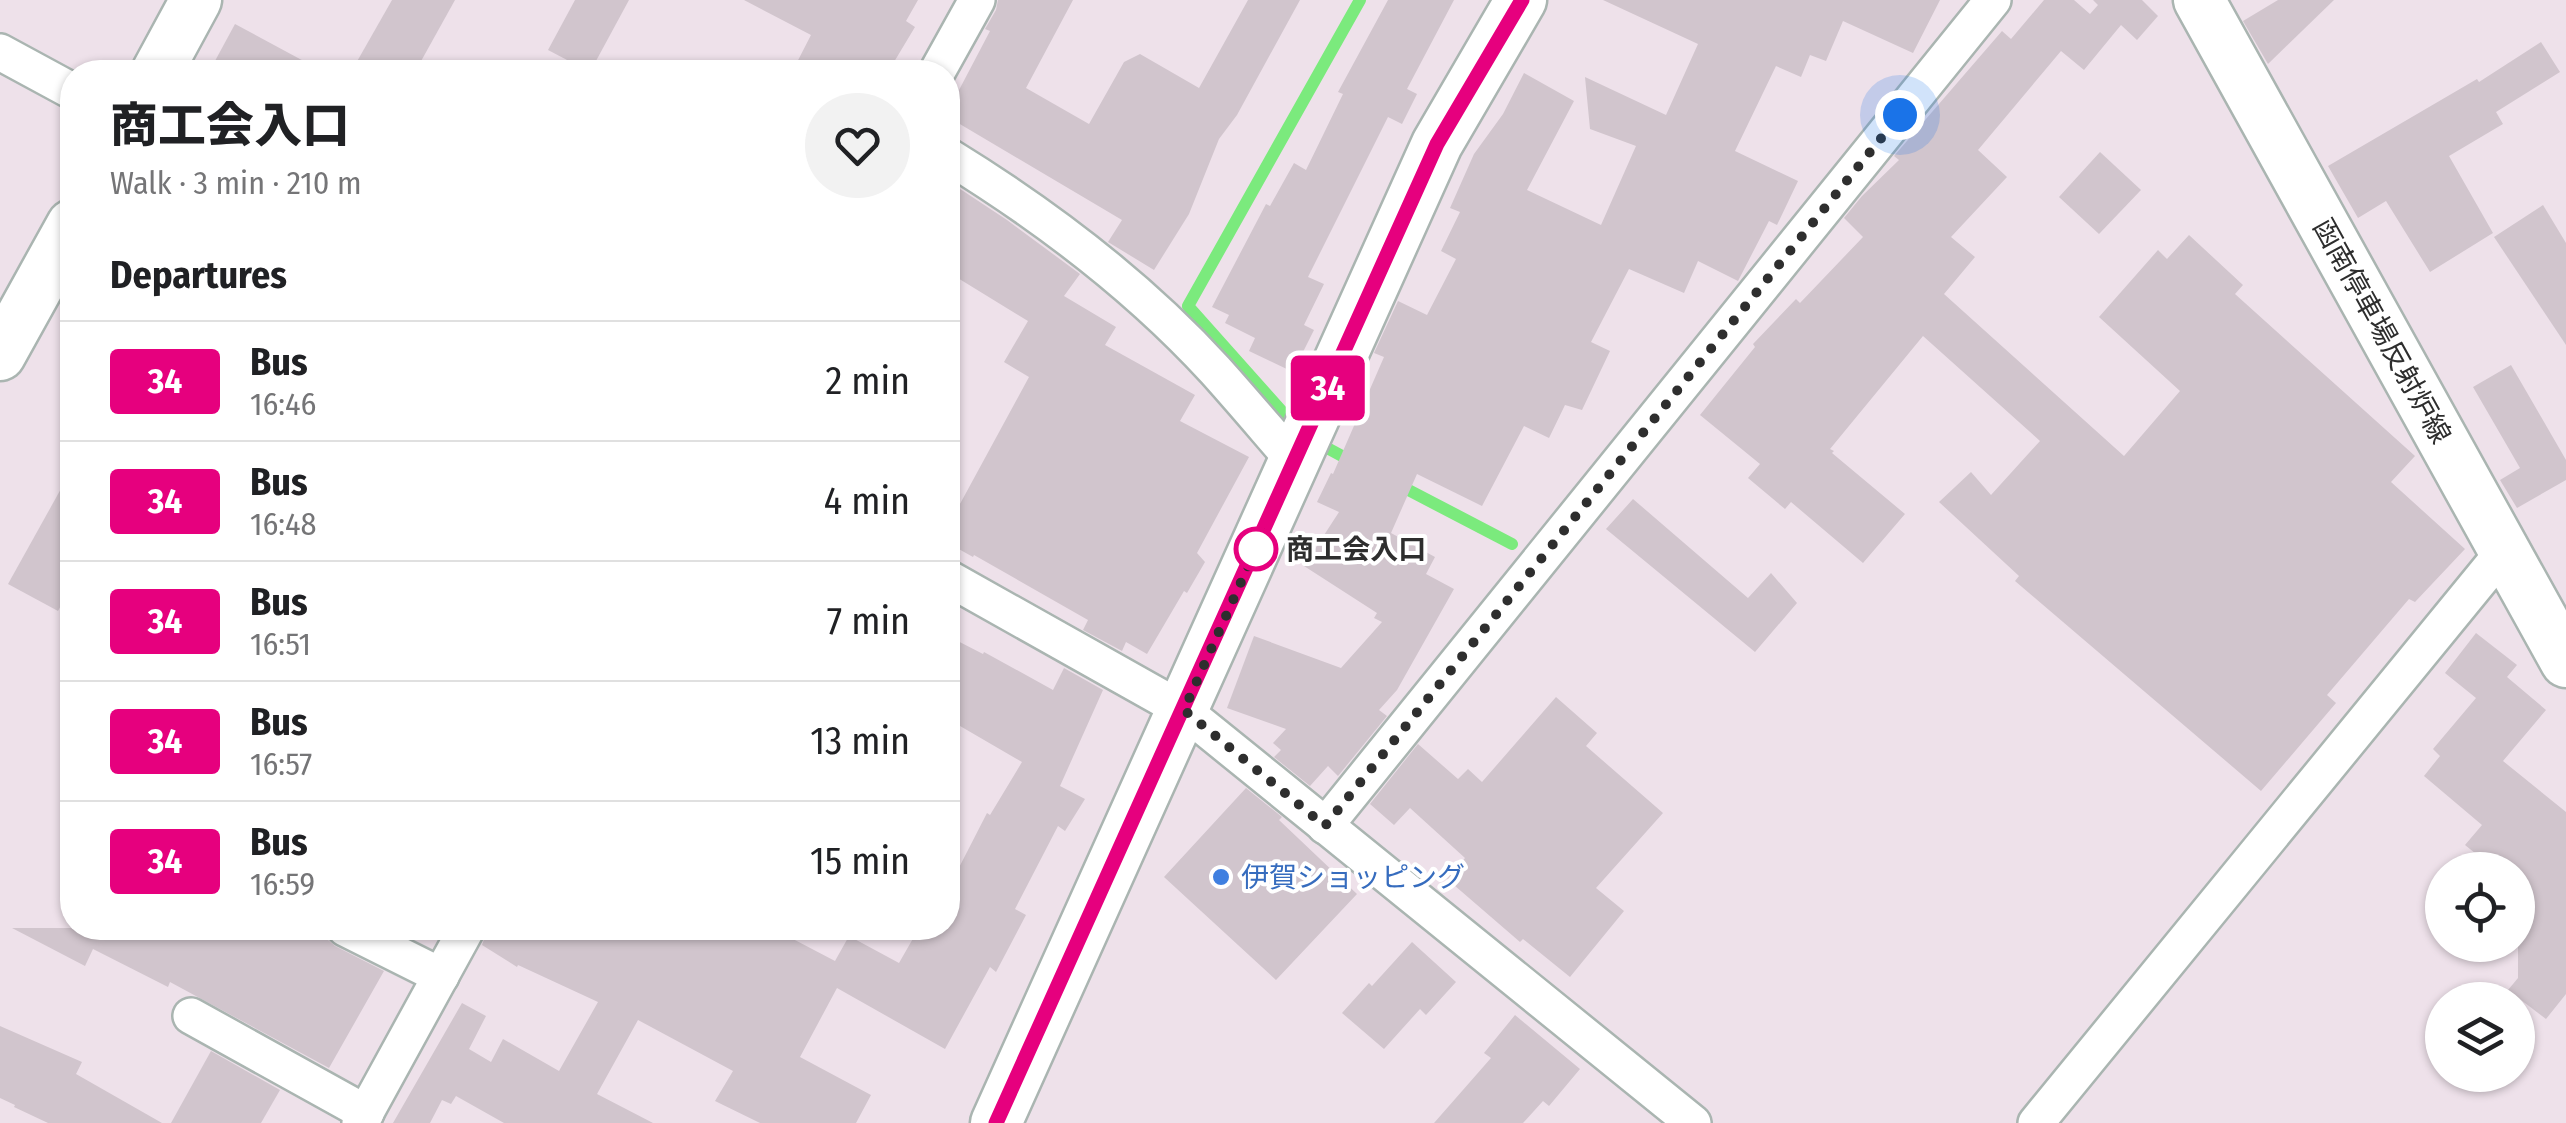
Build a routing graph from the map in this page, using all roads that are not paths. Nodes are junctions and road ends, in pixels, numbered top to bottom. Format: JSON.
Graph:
{"nodes":[{"id":1,"x":196,"y":0,"type":"edge"},
{"id":2,"x":977,"y":0,"type":"edge"},
{"id":3,"x":1522,"y":0,"type":"edge"},
{"id":4,"x":1993,"y":0,"type":"edge"},
{"id":5,"x":2198,"y":0,"type":"edge"},
{"id":6,"x":0,"y":52,"type":"edge"},
{"id":7,"x":164,"y":60,"type":"edge"},
{"id":8,"x":944,"y":60,"type":"edge"},
{"id":9,"x":60,"y":84,"type":"edge"},
{"id":10,"x":960,"y":163,"type":"edge"},
{"id":11,"x":60,"y":247,"type":"edge"},
{"id":12,"x":0,"y":355,"type":"edge"},
{"id":13,"x":1295,"y":462,"type":"junction"},
{"id":14,"x":2504,"y":551,"type":"junction"},
{"id":15,"x":960,"y":585,"type":"edge"},
{"id":16,"x":2566,"y":662,"type":"edge"},
{"id":17,"x":1184,"y":710,"type":"junction"},
{"id":18,"x":1325,"y":826,"type":"junction"},
{"id":19,"x":369,"y":940,"type":"edge"},
{"id":20,"x":460,"y":940,"type":"edge"},
{"id":21,"x":440,"y":976,"type":"junction"},
{"id":22,"x":191,"y":1016,"type":"dead end"},
{"id":23,"x":363,"y":1118,"type":"edge"},
{"id":24,"x":996,"y":1123,"type":"edge"},
{"id":25,"x":1693,"y":1123,"type":"edge"},
{"id":26,"x":2036,"y":1123,"type":"edge"}],
"edges":[{"from":1,"to":7,"type":"main road"},
{"from":2,"to":8,"type":"street"},
{"from":3,"to":13,"type":"main road"},
{"from":4,"to":18,"type":"street"},
{"from":5,"to":14,"type":"main road","name":"函南停車場反射炉線"},
{"from":6,"to":9,"type":"street"},
{"from":10,"to":13,"type":"street"},
{"from":11,"to":12,"type":"main road"},
{"from":13,"to":17,"type":"main road"},
{"from":14,"to":16,"type":"main road","name":"函南停車場反射炉線"},
{"from":14,"to":26,"type":"street"},
{"from":15,"to":17,"type":"street"},
{"from":17,"to":18,"type":"street"},
{"from":17,"to":24,"type":"main road"},
{"from":18,"to":25,"type":"street"},
{"from":19,"to":21,"type":"street"},
{"from":20,"to":21,"type":"street"},
{"from":21,"to":23,"type":"street"},
{"from":22,"to":23,"type":"street"}]}
